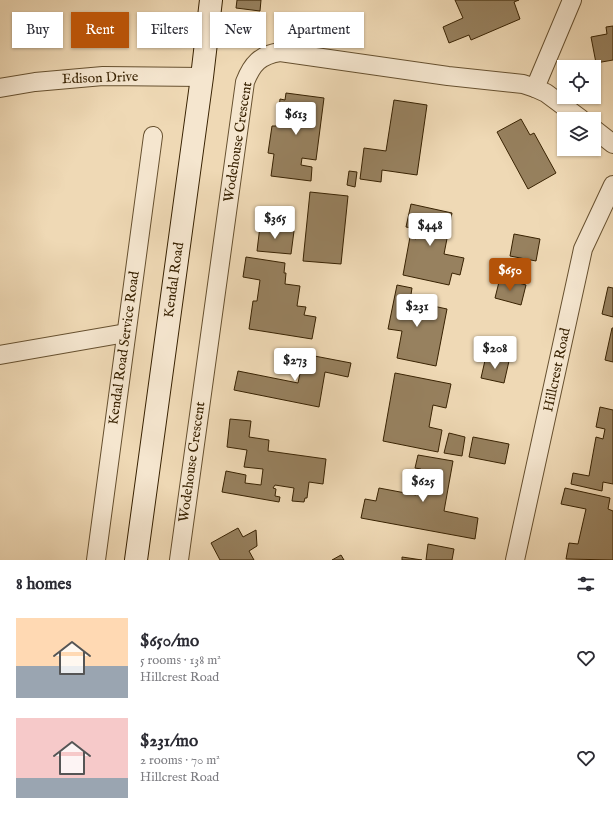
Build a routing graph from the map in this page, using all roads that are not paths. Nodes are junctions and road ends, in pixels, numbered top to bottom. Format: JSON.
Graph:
{"nodes":[{"id":1,"x":210,"y":0,"type":"edge"},
{"id":2,"x":572,"y":0,"type":"edge"},
{"id":3,"x":202,"y":77,"type":"junction"},
{"id":4,"x":0,"y":88,"type":"edge"},
{"id":5,"x":536,"y":88,"type":"junction"},
{"id":6,"x":572,"y":112,"type":"edge"},
{"id":7,"x":601,"y":135,"type":"edge"},
{"id":8,"x":153,"y":136,"type":"dead end"},
{"id":9,"x":613,"y":144,"type":"edge"},
{"id":10,"x":613,"y":185,"type":"edge"},
{"id":11,"x":126,"y":333,"type":"junction"},
{"id":12,"x":0,"y":355,"type":"edge"},
{"id":13,"x":96,"y":560,"type":"edge"},
{"id":14,"x":136,"y":560,"type":"edge"},
{"id":15,"x":179,"y":560,"type":"edge"},
{"id":16,"x":515,"y":560,"type":"edge"}],
"edges":[{"from":1,"to":3,"type":"main road","name":"Kendal Road"},
{"from":2,"to":5,"type":"street"},
{"from":3,"to":4,"type":"street","name":"Edison Drive"},
{"from":3,"to":14,"type":"main road","name":"Kendal Road"},
{"from":5,"to":6,"type":"street","name":"Wodehouse Crescent"},
{"from":5,"to":15,"type":"street","name":"Wodehouse Crescent"},
{"from":7,"to":9,"type":"street"},
{"from":8,"to":11,"type":"street","name":"Kendal Road Service Road"},
{"from":10,"to":16,"type":"street","name":"Hillcrest Road"},
{"from":11,"to":12,"type":"street"},
{"from":11,"to":13,"type":"street","name":"Kendal Road Service Road"}]}
